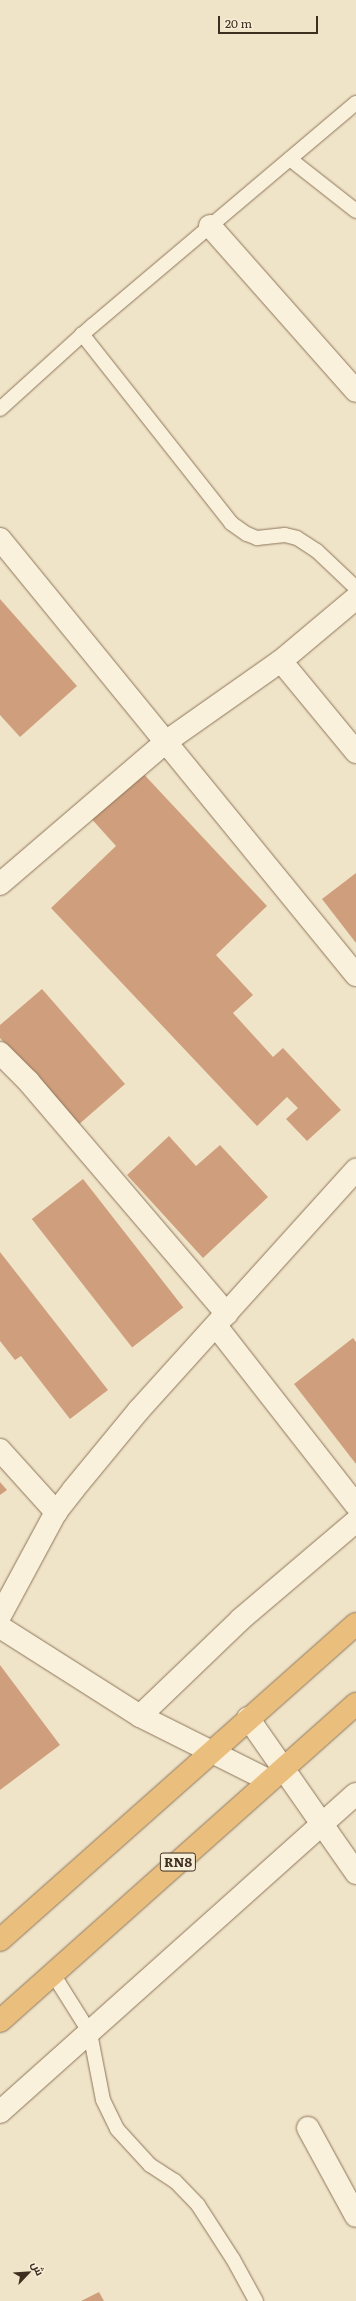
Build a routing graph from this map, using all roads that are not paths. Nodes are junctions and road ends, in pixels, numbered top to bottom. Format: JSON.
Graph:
{"nodes":[{"id":1,"x":356,"y":103,"type":"edge"},
{"id":2,"x":290,"y":159,"type":"junction"},
{"id":3,"x":356,"y":211,"type":"edge"},
{"id":4,"x":210,"y":226,"type":"junction"},
{"id":5,"x":82,"y":334,"type":"junction"},
{"id":6,"x":356,"y":391,"type":"edge"},
{"id":7,"x":0,"y":409,"type":"edge"},
{"id":8,"x":0,"y":539,"type":"edge"},
{"id":9,"x":356,"y":588,"type":"edge"},
{"id":10,"x":356,"y":598,"type":"edge"},
{"id":11,"x":282,"y":661,"type":"junction"},
{"id":12,"x":167,"y":741,"type":"junction"},
{"id":13,"x":356,"y":752,"type":"edge"},
{"id":14,"x":0,"y":884,"type":"edge"},
{"id":15,"x":356,"y":975,"type":"edge"},
{"id":16,"x":0,"y":1053,"type":"edge"},
{"id":17,"x":356,"y":1170,"type":"edge"},
{"id":18,"x":221,"y":1320,"type":"junction"},
{"id":19,"x":0,"y":1450,"type":"edge"},
{"id":20,"x":356,"y":1505,"type":"edge"},
{"id":21,"x":56,"y":1512,"type":"junction"},
{"id":22,"x":356,"y":1520,"type":"edge"},
{"id":23,"x":0,"y":1616,"type":"edge"},
{"id":24,"x":356,"y":1624,"type":"edge"},
{"id":25,"x":0,"y":1626,"type":"edge"},
{"id":26,"x":356,"y":1704,"type":"edge"},
{"id":27,"x":140,"y":1716,"type":"junction"},
{"id":28,"x":248,"y":1718,"type":"junction"},
{"id":29,"x":211,"y":1751,"type":"junction"},
{"id":30,"x":276,"y":1773,"type":"junction"},
{"id":31,"x":356,"y":1794,"type":"edge"},
{"id":32,"x":322,"y":1825,"type":"junction"},
{"id":33,"x":356,"y":1873,"type":"edge"},
{"id":34,"x":0,"y":1940,"type":"edge"},
{"id":35,"x":53,"y":1974,"type":"junction"},
{"id":36,"x":0,"y":2020,"type":"edge"},
{"id":37,"x":90,"y":2033,"type":"junction"},
{"id":38,"x":0,"y":2112,"type":"edge"},
{"id":39,"x":308,"y":2128,"type":"dead end"},
{"id":40,"x":356,"y":2216,"type":"edge"},
{"id":41,"x":256,"y":2301,"type":"edge"}],
"edges":[{"from":1,"to":2,"type":"lane"},
{"from":2,"to":3,"type":"lane"},
{"from":2,"to":4,"type":"lane"},
{"from":4,"to":5,"type":"lane"},
{"from":4,"to":6,"type":"street"},
{"from":5,"to":7,"type":"lane"},
{"from":5,"to":9,"type":"lane"},
{"from":8,"to":12,"type":"street"},
{"from":10,"to":11,"type":"street"},
{"from":11,"to":12,"type":"street"},
{"from":11,"to":13,"type":"street"},
{"from":12,"to":14,"type":"street"},
{"from":12,"to":15,"type":"street"},
{"from":16,"to":18,"type":"street"},
{"from":17,"to":18,"type":"street"},
{"from":18,"to":20,"type":"street"},
{"from":18,"to":21,"type":"street"},
{"from":19,"to":21,"type":"street"},
{"from":21,"to":23,"type":"street"},
{"from":22,"to":27,"type":"street"},
{"from":24,"to":28,"type":"highway"},
{"from":25,"to":27,"type":"street"},
{"from":26,"to":30,"type":"highway","number":"RN8"},
{"from":27,"to":29,"type":"street"},
{"from":28,"to":29,"type":"highway"},
{"from":28,"to":30,"type":"street"},
{"from":29,"to":30,"type":"street"},
{"from":29,"to":34,"type":"highway"},
{"from":30,"to":32,"type":"street"},
{"from":30,"to":35,"type":"highway","number":"RN8"},
{"from":31,"to":32,"type":"street"},
{"from":32,"to":33,"type":"street"},
{"from":32,"to":37,"type":"street"},
{"from":35,"to":36,"type":"highway","number":"RN8"},
{"from":35,"to":37,"type":"lane"},
{"from":37,"to":38,"type":"street"},
{"from":37,"to":41,"type":"lane"},
{"from":39,"to":40,"type":"street"}]}
